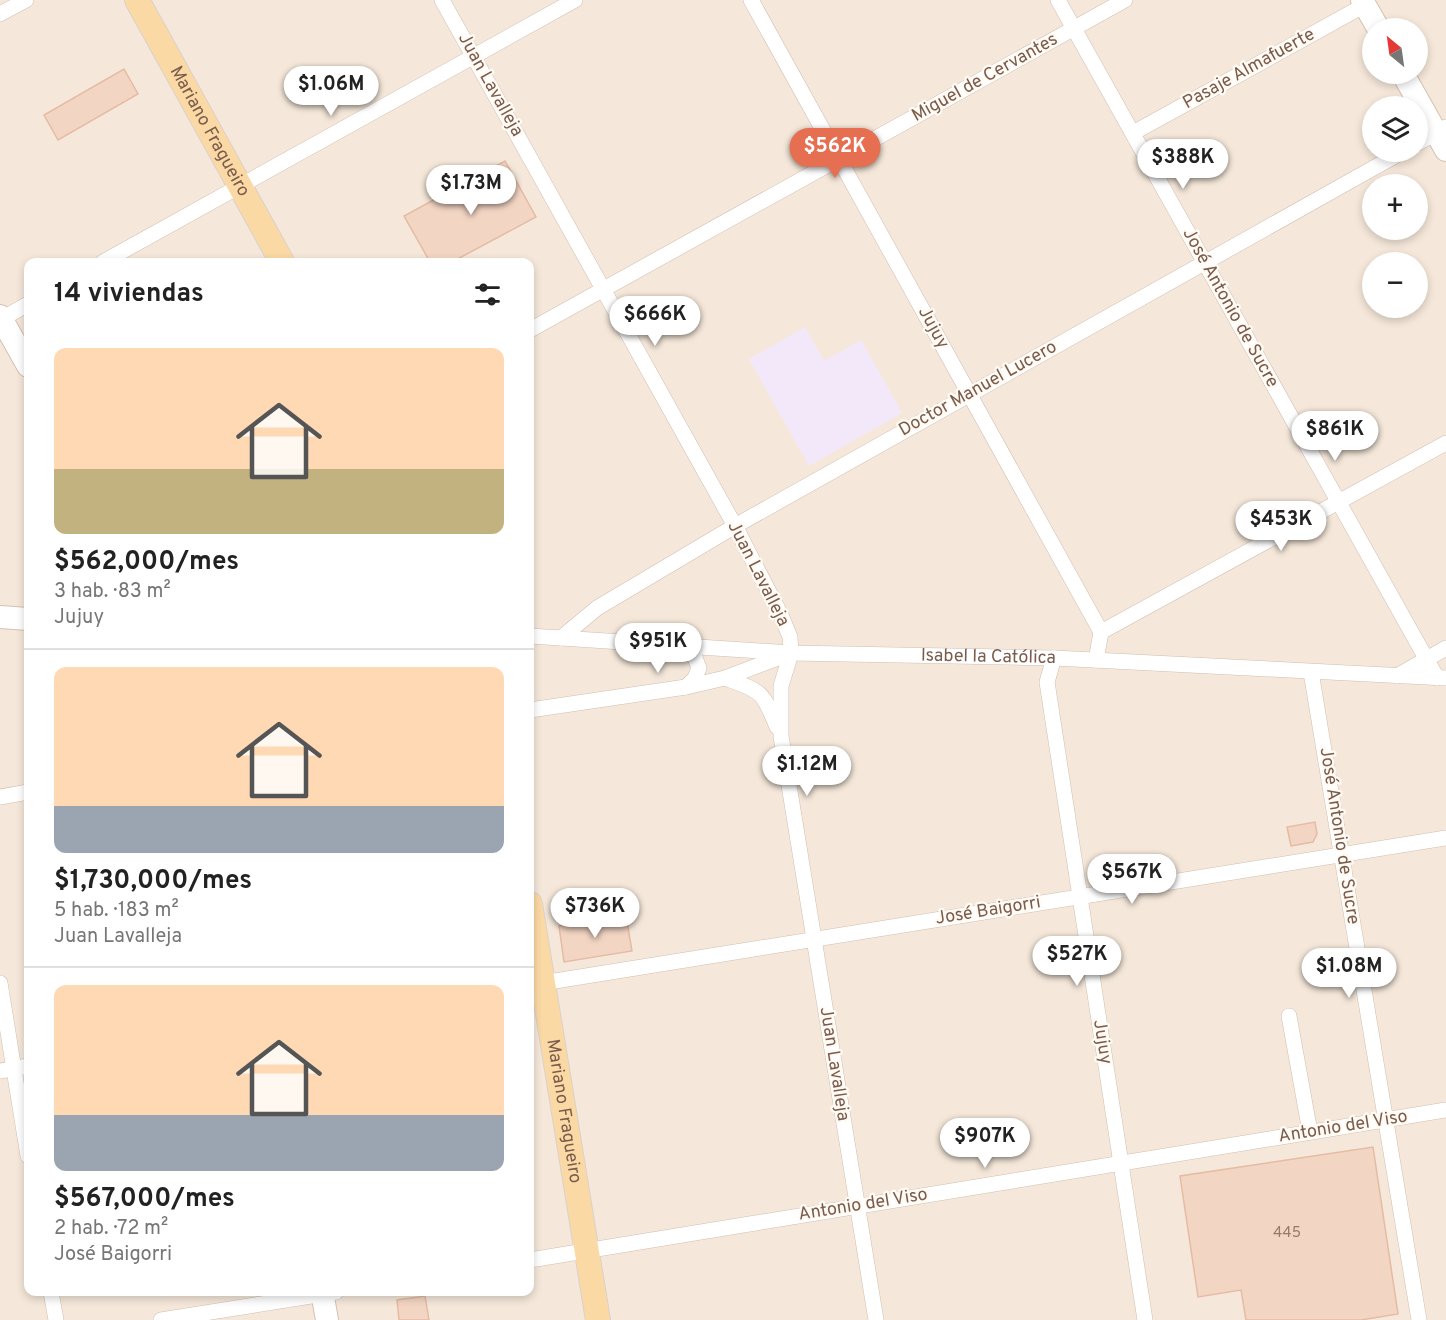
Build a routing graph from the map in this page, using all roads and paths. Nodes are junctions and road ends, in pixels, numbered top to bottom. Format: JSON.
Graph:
{"nodes":[{"id":1,"x":26,"y":0,"type":"edge"},
{"id":2,"x":136,"y":0,"type":"edge"},
{"id":3,"x":442,"y":0,"type":"edge"},
{"id":4,"x":575,"y":0,"type":"edge"},
{"id":5,"x":751,"y":0,"type":"edge"},
{"id":6,"x":1058,"y":0,"type":"edge"},
{"id":7,"x":1125,"y":0,"type":"edge"},
{"id":8,"x":1364,"y":2,"type":"edge"},
{"id":9,"x":0,"y":14,"type":"edge"},
{"id":10,"x":1373,"y":18,"type":"edge"},
{"id":11,"x":1074,"y":28,"type":"junction"},
{"id":12,"x":474,"y":56,"type":"junction"},
{"id":13,"x":1408,"y":84,"type":"edge"},
{"id":14,"x":1133,"y":133,"type":"junction"},
{"id":15,"x":1436,"y":138,"type":"edge"},
{"id":16,"x":838,"y":159,"type":"junction"},
{"id":17,"x":1384,"y":162,"type":"edge"},
{"id":18,"x":240,"y":186,"type":"junction"},
{"id":19,"x":110,"y":258,"type":"edge"},
{"id":20,"x":280,"y":258,"type":"edge"},
{"id":21,"x":1204,"y":262,"type":"junction"},
{"id":22,"x":603,"y":289,"type":"junction"},
{"id":23,"x":24,"y":306,"type":"edge"},
{"id":24,"x":1,"y":318,"type":"edge"},
{"id":25,"x":534,"y":328,"type":"edge"},
{"id":26,"x":24,"y":359,"type":"edge"},
{"id":27,"x":969,"y":394,"type":"junction"},
{"id":28,"x":1446,"y":443,"type":"edge"},
{"id":29,"x":1338,"y":502,"type":"junction"},
{"id":30,"x":735,"y":526,"type":"junction"},
{"id":31,"x":0,"y":617,"type":"edge"},
{"id":32,"x":24,"y":618,"type":"edge"},
{"id":33,"x":1101,"y":632,"type":"junction"},
{"id":34,"x":534,"y":636,"type":"edge"},
{"id":35,"x":561,"y":638,"type":"junction"},
{"id":36,"x":684,"y":646,"type":"junction"},
{"id":37,"x":1446,"y":648,"type":"edge"},
{"id":38,"x":791,"y":653,"type":"junction"},
{"id":39,"x":1054,"y":658,"type":"junction"},
{"id":40,"x":1426,"y":659,"type":"junction"},
{"id":41,"x":1096,"y":660,"type":"junction"},
{"id":42,"x":1311,"y":672,"type":"junction"},
{"id":43,"x":1397,"y":676,"type":"junction"},
{"id":44,"x":725,"y":678,"type":"junction"},
{"id":45,"x":1441,"y":678,"type":"edge"},
{"id":46,"x":686,"y":687,"type":"junction"},
{"id":47,"x":534,"y":709,"type":"edge"},
{"id":48,"x":781,"y":736,"type":"junction"},
{"id":49,"x":24,"y":793,"type":"edge"},
{"id":50,"x":0,"y":796,"type":"edge"},
{"id":51,"x":1446,"y":838,"type":"edge"},
{"id":52,"x":1342,"y":854,"type":"junction"},
{"id":53,"x":1080,"y":897,"type":"junction"},
{"id":54,"x":813,"y":939,"type":"junction"},
{"id":55,"x":534,"y":957,"type":"edge"},
{"id":56,"x":0,"y":983,"type":"edge"},
{"id":57,"x":536,"y":984,"type":"edge"},
{"id":58,"x":1289,"y":1016,"type":"dead end"},
{"id":59,"x":14,"y":1068,"type":"edge"},
{"id":60,"x":1446,"y":1110,"type":"edge"},
{"id":61,"x":1386,"y":1120,"type":"junction"},
{"id":62,"x":24,"y":1131,"type":"edge"},
{"id":63,"x":1310,"y":1132,"type":"junction"},
{"id":64,"x":1121,"y":1163,"type":"junction"},
{"id":65,"x":857,"y":1206,"type":"junction"},
{"id":66,"x":587,"y":1251,"type":"junction"},
{"id":67,"x":534,"y":1259,"type":"edge"},
{"id":68,"x":52,"y":1296,"type":"edge"},
{"id":69,"x":303,"y":1296,"type":"edge"},
{"id":70,"x":327,"y":1296,"type":"edge"},
{"id":71,"x":56,"y":1320,"type":"edge"},
{"id":72,"x":161,"y":1320,"type":"edge"},
{"id":73,"x":327,"y":1320,"type":"edge"},
{"id":74,"x":598,"y":1320,"type":"edge"},
{"id":75,"x":876,"y":1320,"type":"edge"},
{"id":76,"x":1145,"y":1320,"type":"edge"},
{"id":77,"x":1419,"y":1320,"type":"edge"}],
"edges":[{"from":1,"to":9,"type":"street"},
{"from":2,"to":18,"type":"main road","name":"Mariano Fragueiro"},
{"from":3,"to":12,"type":"street","name":"Juan Lavalleja"},
{"from":4,"to":12,"type":"street"},
{"from":5,"to":16,"type":"street","name":"Jujuy"},
{"from":6,"to":11,"type":"street","name":"José Antonio de Sucre"},
{"from":7,"to":11,"type":"street","name":"Miguel de Cervantes"},
{"from":8,"to":10,"type":"street"},
{"from":8,"to":14,"type":"street","name":"Pasaje Almafuerte"},
{"from":11,"to":14,"type":"street","name":"José Antonio de Sucre"},
{"from":11,"to":16,"type":"street","name":"Miguel de Cervantes"},
{"from":12,"to":18,"type":"street"},
{"from":12,"to":22,"type":"street","name":"Juan Lavalleja"},
{"from":13,"to":15,"type":"street"},
{"from":14,"to":21,"type":"street","name":"José Antonio de Sucre"},
{"from":16,"to":22,"type":"street","name":"Miguel de Cervantes"},
{"from":16,"to":27,"type":"street","name":"Jujuy"},
{"from":17,"to":21,"type":"street","name":"Doctor Manuel Lucero"},
{"from":18,"to":19,"type":"street"},
{"from":18,"to":20,"type":"main road","name":"Mariano Fragueiro"},
{"from":21,"to":27,"type":"street","name":"Doctor Manuel Lucero"},
{"from":21,"to":29,"type":"street","name":"José Antonio de Sucre"},
{"from":22,"to":25,"type":"street","name":"Miguel de Cervantes"},
{"from":22,"to":30,"type":"street","name":"Juan Lavalleja"},
{"from":23,"to":24,"type":"street"},
{"from":24,"to":26,"type":"street"},
{"from":27,"to":30,"type":"street","name":"Doctor Manuel Lucero"},
{"from":27,"to":33,"type":"street","name":"Jujuy"},
{"from":28,"to":29,"type":"street"},
{"from":29,"to":33,"type":"street"},
{"from":29,"to":40,"type":"street","name":"José Antonio de Sucre"},
{"from":30,"to":35,"type":"street","name":"Doctor Manuel Lucero"},
{"from":30,"to":38,"type":"street","name":"Juan Lavalleja"},
{"from":31,"to":32,"type":"street"},
{"from":33,"to":41,"type":"street"},
{"from":34,"to":35,"type":"street","name":"Isabel la Católica"},
{"from":35,"to":36,"type":"street","name":"Isabel la Católica"},
{"from":36,"to":38,"type":"street","name":"Isabel la Católica"},
{"from":36,"to":46,"type":"street"},
{"from":37,"to":40,"type":"street"},
{"from":38,"to":39,"type":"street","name":"Isabel la Católica"},
{"from":38,"to":44,"type":"street"},
{"from":38,"to":48,"type":"street","name":"Juan Lavalleja"},
{"from":39,"to":41,"type":"street","name":"Isabel la Católica"},
{"from":39,"to":53,"type":"street","name":"Jujuy"},
{"from":40,"to":43,"type":"street"},
{"from":40,"to":45,"type":"street","name":"José Antonio de Sucre"},
{"from":41,"to":42,"type":"street","name":"Isabel la Católica"},
{"from":42,"to":43,"type":"street","name":"Isabel la Católica"},
{"from":42,"to":52,"type":"street","name":"José Antonio de Sucre"},
{"from":43,"to":45,"type":"street","name":"Isabel la Católica"},
{"from":44,"to":46,"type":"street"},
{"from":44,"to":48,"type":"street"},
{"from":46,"to":47,"type":"street"},
{"from":48,"to":54,"type":"street","name":"Juan Lavalleja"},
{"from":49,"to":50,"type":"street"},
{"from":51,"to":52,"type":"street","name":"José Baigorri"},
{"from":52,"to":53,"type":"street","name":"José Baigorri"},
{"from":52,"to":61,"type":"street","name":"José Antonio de Sucre"},
{"from":53,"to":54,"type":"street","name":"José Baigorri"},
{"from":53,"to":64,"type":"street","name":"Jujuy"},
{"from":54,"to":57,"type":"street","name":"José Baigorri"},
{"from":54,"to":65,"type":"street","name":"Juan Lavalleja"},
{"from":55,"to":57,"type":"main road","name":"Mariano Fragueiro"},
{"from":56,"to":59,"type":"street"},
{"from":57,"to":66,"type":"main road","name":"Mariano Fragueiro"},
{"from":58,"to":63,"type":"street"},
{"from":59,"to":62,"type":"street"},
{"from":60,"to":61,"type":"street","name":"Antonio del Viso"},
{"from":61,"to":63,"type":"street","name":"Antonio del Viso"},
{"from":61,"to":77,"type":"street","name":"José Antonio de Sucre"},
{"from":63,"to":64,"type":"street","name":"Antonio del Viso"},
{"from":64,"to":65,"type":"street","name":"Antonio del Viso"},
{"from":64,"to":76,"type":"street","name":"Jujuy"},
{"from":65,"to":66,"type":"street","name":"Antonio del Viso"},
{"from":65,"to":75,"type":"street","name":"Juan Lavalleja"},
{"from":66,"to":67,"type":"street","name":"Antonio del Viso"},
{"from":66,"to":74,"type":"main road","name":"Mariano Fragueiro"},
{"from":68,"to":71,"type":"street"},
{"from":69,"to":72,"type":"street"},
{"from":70,"to":73,"type":"street"}]}
